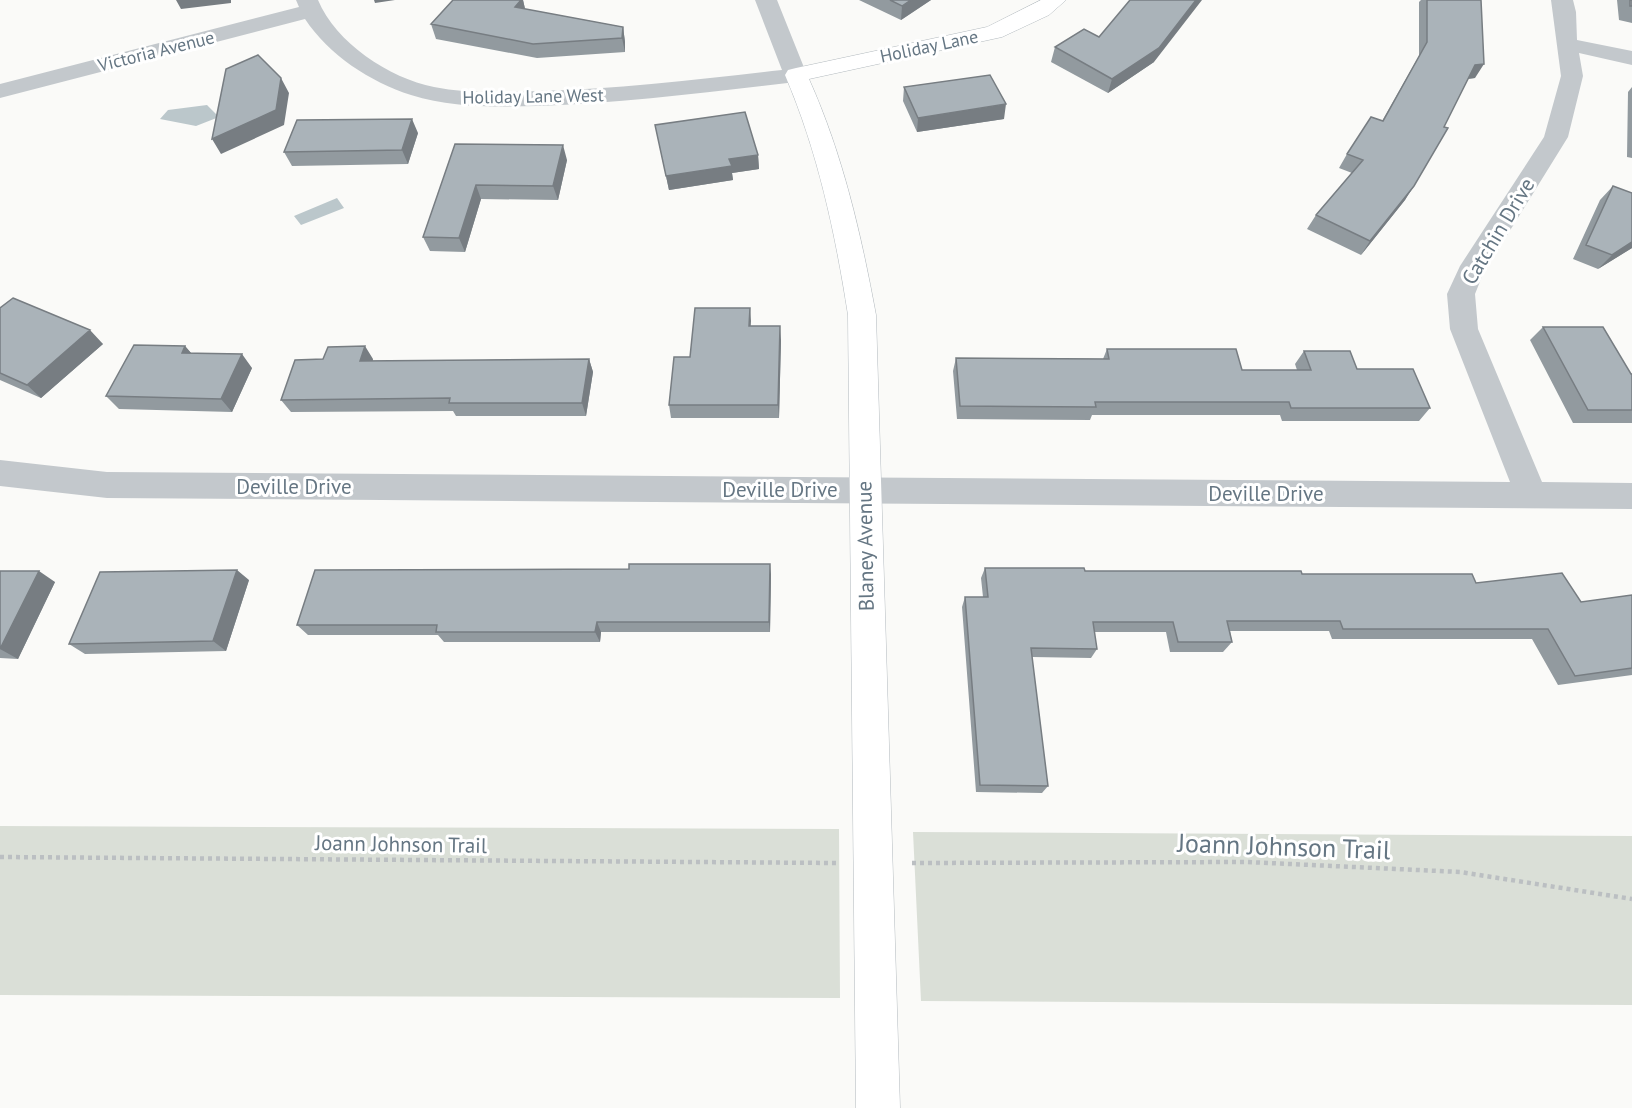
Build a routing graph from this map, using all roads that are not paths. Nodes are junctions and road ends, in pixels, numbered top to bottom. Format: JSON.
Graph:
{"nodes":[{"id":1,"x":766,"y":0,"type":"edge"},
{"id":2,"x":1055,"y":0,"type":"edge"},
{"id":3,"x":1562,"y":0,"type":"edge"},
{"id":4,"x":309,"y":6,"type":"edge"},
{"id":5,"x":1566,"y":44,"type":"junction"},
{"id":6,"x":1632,"y":58,"type":"edge"},
{"id":7,"x":796,"y":75,"type":"junction"},
{"id":8,"x":0,"y":91,"type":"edge"},
{"id":9,"x":0,"y":473,"type":"edge"},
{"id":10,"x":864,"y":490,"type":"junction"},
{"id":11,"x":1530,"y":495,"type":"junction"},
{"id":12,"x":1632,"y":496,"type":"edge"},
{"id":13,"x":878,"y":1108,"type":"edge"}],
"edges":[{"from":1,"to":7,"type":"street","name":"Blaney Avenue"},
{"from":2,"to":7,"type":"street","name":"Holiday Lane"},
{"from":3,"to":5,"type":"street","name":"Catchin Drive"},
{"from":4,"to":7,"type":"street","name":"Holiday Lane West"},
{"from":4,"to":8,"type":"street","name":"Victoria Avenue"},
{"from":5,"to":6,"type":"street"},
{"from":5,"to":11,"type":"street","name":"Catchin Drive"},
{"from":7,"to":10,"type":"street","name":"Blaney Avenue"},
{"from":9,"to":10,"type":"street","name":"Deville Drive"},
{"from":10,"to":11,"type":"street","name":"Deville Drive"},
{"from":10,"to":13,"type":"street","name":"Blaney Avenue"},
{"from":11,"to":12,"type":"street","name":"Deville Drive"}]}
